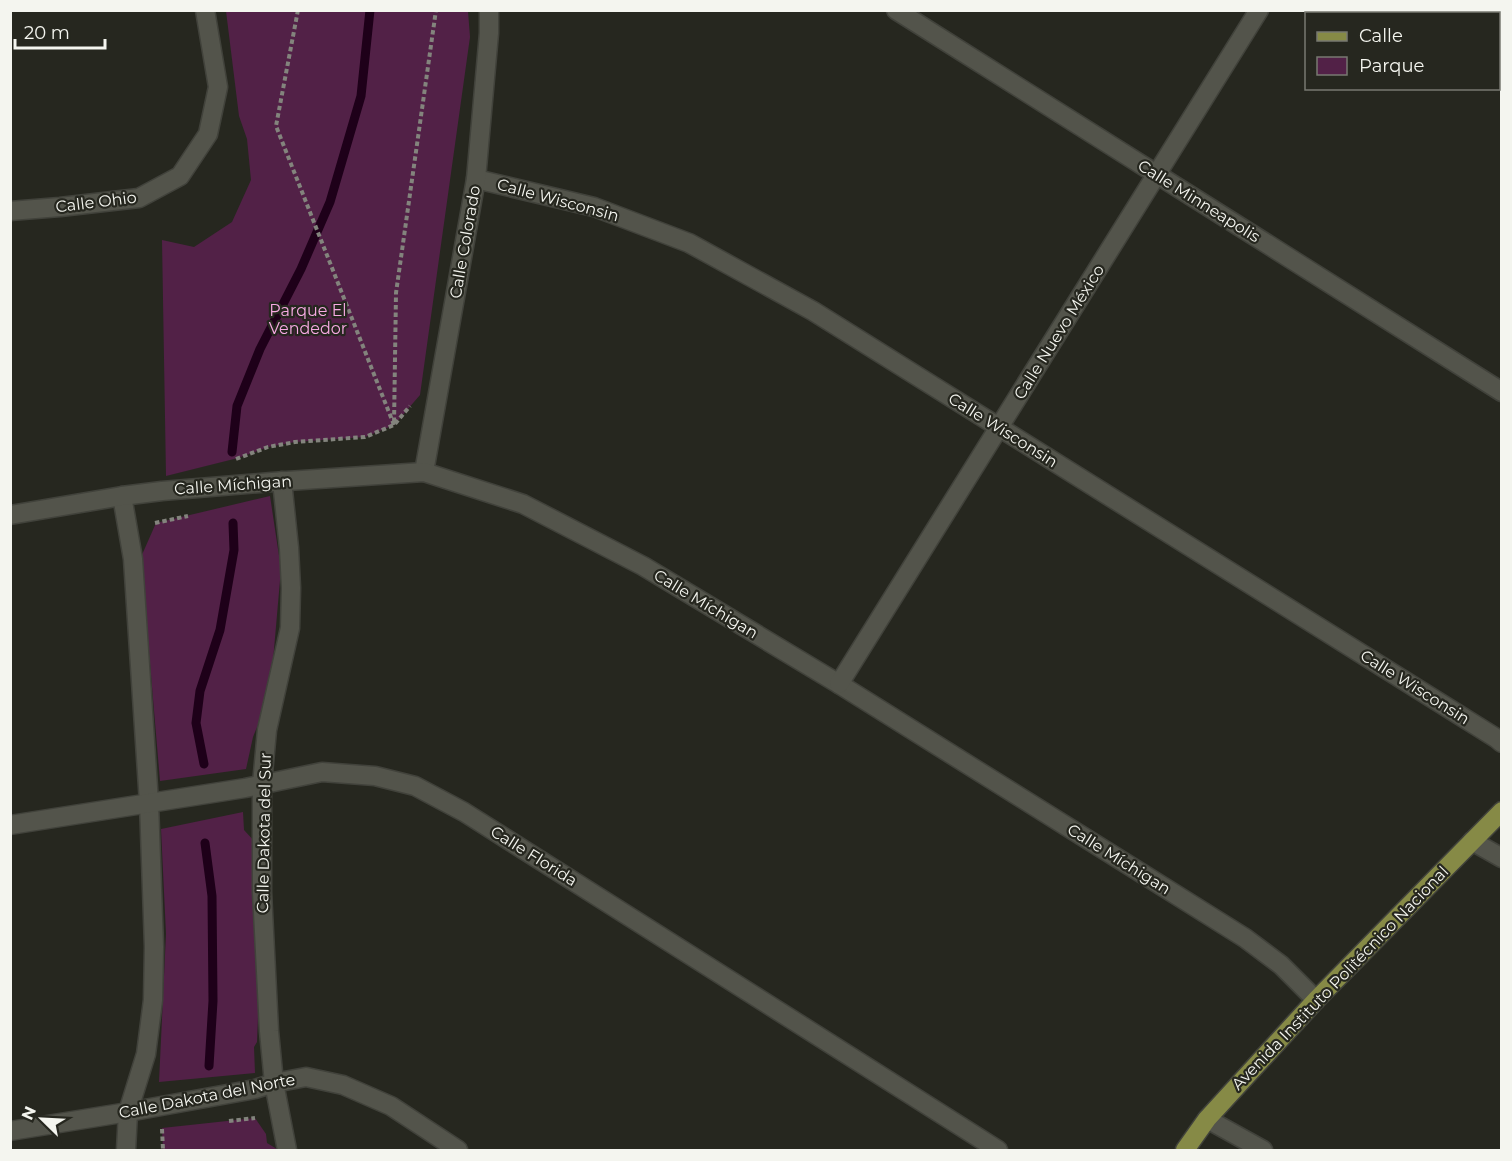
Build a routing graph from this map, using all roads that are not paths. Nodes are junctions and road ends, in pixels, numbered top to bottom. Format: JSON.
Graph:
{"nodes":[{"id":1,"x":205,"y":10,"type":"edge"},
{"id":2,"x":489,"y":10,"type":"edge"},
{"id":3,"x":896,"y":10,"type":"edge"},
{"id":4,"x":1259,"y":10,"type":"edge"},
{"id":5,"x":1156,"y":175,"type":"junction"},
{"id":6,"x":476,"y":179,"type":"junction"},
{"id":7,"x":10,"y":211,"type":"edge"},
{"id":8,"x":1502,"y":392,"type":"edge"},
{"id":9,"x":999,"y":427,"type":"junction"},
{"id":10,"x":424,"y":472,"type":"junction"},
{"id":11,"x":282,"y":481,"type":"junction"},
{"id":12,"x":122,"y":496,"type":"junction"},
{"id":13,"x":10,"y":515,"type":"edge"},
{"id":14,"x":839,"y":684,"type":"junction"},
{"id":15,"x":1502,"y":743,"type":"edge"},
{"id":16,"x":262,"y":784,"type":"junction"},
{"id":17,"x":149,"y":803,"type":"junction"},
{"id":18,"x":1502,"y":811,"type":"edge"},
{"id":19,"x":10,"y":825,"type":"edge"},
{"id":20,"x":1472,"y":841,"type":"junction"},
{"id":21,"x":1502,"y":858,"type":"edge"},
{"id":22,"x":1316,"y":1000,"type":"junction"},
{"id":23,"x":274,"y":1083,"type":"junction"},
{"id":24,"x":128,"y":1112,"type":"junction"},
{"id":25,"x":1206,"y":1119,"type":"junction"},
{"id":26,"x":10,"y":1131,"type":"edge"},
{"id":27,"x":126,"y":1150,"type":"edge"},
{"id":28,"x":287,"y":1150,"type":"edge"},
{"id":29,"x":458,"y":1150,"type":"edge"},
{"id":30,"x":998,"y":1150,"type":"edge"},
{"id":31,"x":1185,"y":1150,"type":"edge"},
{"id":32,"x":1263,"y":1150,"type":"edge"}],
"edges":[{"from":1,"to":7,"type":"street","name":"Calle Ohio"},
{"from":2,"to":6,"type":"street","name":"Calle Colorado"},
{"from":3,"to":5,"type":"street","name":"Calle Minneapolis"},
{"from":4,"to":5,"type":"street","name":"Calle Nuevo México"},
{"from":5,"to":8,"type":"street","name":"Calle Minneapolis"},
{"from":5,"to":9,"type":"street","name":"Calle Nuevo México"},
{"from":6,"to":9,"type":"street","name":"Calle Wisconsin"},
{"from":6,"to":10,"type":"street","name":"Calle Colorado"},
{"from":9,"to":14,"type":"street","name":"Calle Nuevo México"},
{"from":9,"to":15,"type":"street","name":"Calle Wisconsin"},
{"from":10,"to":11,"type":"street","name":"Calle Míchigan"},
{"from":10,"to":14,"type":"street","name":"Calle Míchigan"},
{"from":11,"to":12,"type":"street","name":"Calle Míchigan"},
{"from":11,"to":16,"type":"street","name":"Calle Dakota del Sur"},
{"from":12,"to":13,"type":"street","name":"Calle Míchigan"},
{"from":12,"to":17,"type":"street"},
{"from":14,"to":22,"type":"street","name":"Calle Míchigan"},
{"from":16,"to":17,"type":"street","name":"Calle Florida"},
{"from":16,"to":23,"type":"street","name":"Calle Dakota del Sur"},
{"from":16,"to":30,"type":"street","name":"Calle Florida"},
{"from":17,"to":19,"type":"street","name":"Calle Florida"},
{"from":17,"to":24,"type":"street"},
{"from":18,"to":20,"type":"main road","name":"Avenida Instituto Politécnico Nacional"},
{"from":20,"to":21,"type":"street"},
{"from":20,"to":22,"type":"main road","name":"Avenida Instituto Politécnico Nacional"},
{"from":22,"to":25,"type":"main road","name":"Avenida Instituto Politécnico Nacional"},
{"from":23,"to":24,"type":"street","name":"Calle Dakota del Norte"},
{"from":23,"to":28,"type":"street","name":"Calle Dakota del Sur"},
{"from":23,"to":29,"type":"street","name":"Calle Dakota del Norte"},
{"from":24,"to":26,"type":"street","name":"Calle Dakota del Norte"},
{"from":24,"to":27,"type":"street"},
{"from":25,"to":31,"type":"main road","name":"Avenida Instituto Politécnico Nacional"},
{"from":25,"to":32,"type":"street"}]}
